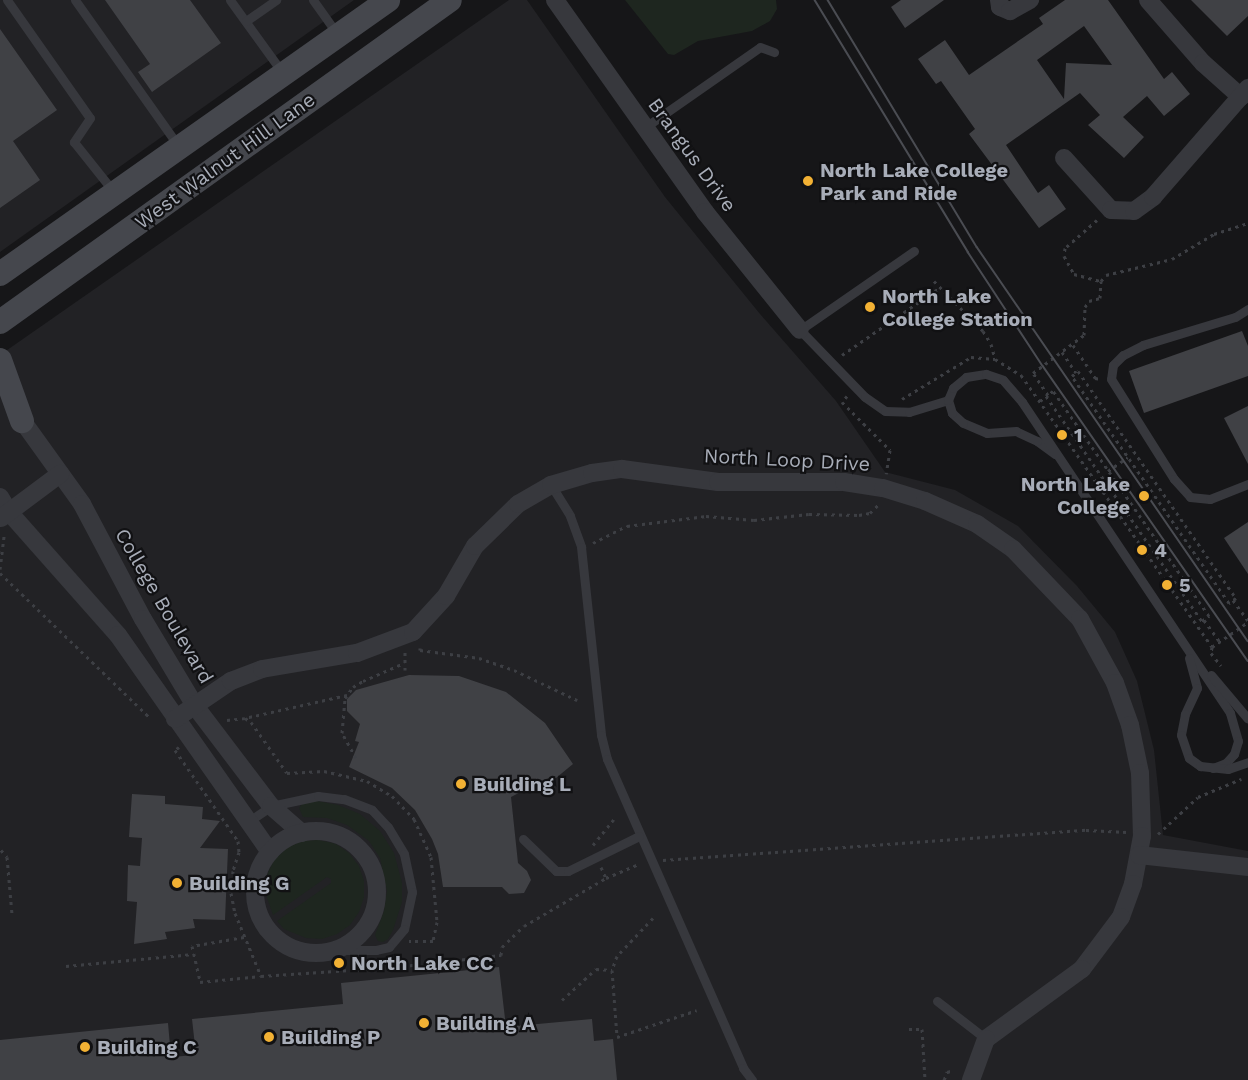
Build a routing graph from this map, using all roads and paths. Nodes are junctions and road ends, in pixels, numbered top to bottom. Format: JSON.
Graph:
{"nodes":[{"id":1,"x":7,"y":0,"type":"edge"},
{"id":2,"x":75,"y":0,"type":"edge"},
{"id":3,"x":230,"y":0,"type":"edge"},
{"id":4,"x":276,"y":0,"type":"edge"},
{"id":5,"x":314,"y":0,"type":"edge"},
{"id":6,"x":388,"y":0,"type":"edge"},
{"id":7,"x":450,"y":0,"type":"edge"},
{"id":8,"x":555,"y":0,"type":"edge"},
{"id":9,"x":999,"y":0,"type":"edge"},
{"id":10,"x":1030,"y":0,"type":"edge"},
{"id":11,"x":1148,"y":0,"type":"edge"},
{"id":12,"x":246,"y":21,"type":"junction"},
{"id":13,"x":339,"y":35,"type":"junction"},
{"id":14,"x":774,"y":52,"type":"dead end"},
{"id":15,"x":284,"y":74,"type":"junction"},
{"id":16,"x":1244,"y":92,"type":"edge"},
{"id":17,"x":644,"y":128,"type":"junction"},
{"id":18,"x":179,"y":147,"type":"junction"},
{"id":19,"x":1064,"y":158,"type":"dead end"},
{"id":20,"x":114,"y":193,"type":"junction"},
{"id":21,"x":1111,"y":210,"type":"junction"},
{"id":22,"x":1248,"y":223,"type":"edge"},
{"id":23,"x":914,"y":251,"type":"dead end"},
{"id":24,"x":0,"y":274,"type":"edge"},
{"id":25,"x":934,"y":280,"type":"dead end"},
{"id":26,"x":1101,"y":281,"type":"junction"},
{"id":27,"x":939,"y":288,"type":"junction"},
{"id":28,"x":21,"y":306,"type":"junction"},
{"id":29,"x":1248,"y":309,"type":"edge"},
{"id":30,"x":0,"y":322,"type":"edge"},
{"id":31,"x":801,"y":330,"type":"junction"},
{"id":32,"x":1073,"y":345,"type":"junction"},
{"id":33,"x":1062,"y":352,"type":"junction"},
{"id":34,"x":0,"y":358,"type":"edge"},
{"id":35,"x":995,"y":359,"type":"dead end"},
{"id":36,"x":848,"y":364,"type":"dead end"},
{"id":37,"x":1076,"y":373,"type":"junction"},
{"id":38,"x":1111,"y":379,"type":"junction"},
{"id":39,"x":0,"y":391,"type":"edge"},
{"id":40,"x":1047,"y":395,"type":"junction"},
{"id":41,"x":847,"y":396,"type":"dead end"},
{"id":42,"x":948,"y":400,"type":"junction"},
{"id":43,"x":1040,"y":401,"type":"dead end"},
{"id":44,"x":22,"y":421,"type":"junction"},
{"id":45,"x":1055,"y":454,"type":"junction"},
{"id":46,"x":1128,"y":457,"type":"junction"},
{"id":47,"x":1108,"y":471,"type":"junction"},
{"id":48,"x":60,"y":474,"type":"junction"},
{"id":49,"x":885,"y":478,"type":"dead end"},
{"id":50,"x":1248,"y":483,"type":"edge"},
{"id":51,"x":551,"y":485,"type":"junction"},
{"id":52,"x":880,"y":497,"type":"dead end"},
{"id":53,"x":3,"y":515,"type":"edge"},
{"id":54,"x":593,"y":543,"type":"dead end"},
{"id":55,"x":0,"y":571,"type":"edge"},
{"id":56,"x":1233,"y":600,"type":"junction"},
{"id":57,"x":1204,"y":620,"type":"junction"},
{"id":58,"x":1248,"y":621,"type":"edge"},
{"id":59,"x":1182,"y":639,"type":"junction"},
{"id":60,"x":420,"y":640,"type":"dead end"},
{"id":61,"x":1220,"y":642,"type":"junction"},
{"id":62,"x":1212,"y":647,"type":"dead end"},
{"id":63,"x":404,"y":663,"type":"dead end"},
{"id":64,"x":347,"y":695,"type":"junction"},
{"id":65,"x":577,"y":700,"type":"dead end"},
{"id":66,"x":195,"y":706,"type":"junction"},
{"id":67,"x":149,"y":717,"type":"dead end"},
{"id":68,"x":245,"y":718,"type":"junction"},
{"id":69,"x":175,"y":719,"type":"junction"},
{"id":70,"x":1248,"y":719,"type":"edge"},
{"id":71,"x":225,"y":720,"type":"dead end"},
{"id":72,"x":186,"y":751,"type":"dead end"},
{"id":73,"x":356,"y":758,"type":"dead end"},
{"id":74,"x":1248,"y":762,"type":"edge"},
{"id":75,"x":1213,"y":768,"type":"junction"},
{"id":76,"x":1248,"y":774,"type":"edge"},
{"id":77,"x":271,"y":806,"type":"junction"},
{"id":78,"x":614,"y":819,"type":"dead end"},
{"id":79,"x":249,"y":821,"type":"junction"},
{"id":80,"x":1130,"y":832,"type":"dead end"},
{"id":81,"x":302,"y":833,"type":"junction"},
{"id":82,"x":639,"y":836,"type":"junction"},
{"id":83,"x":1154,"y":837,"type":"dead end"},
{"id":84,"x":523,"y":839,"type":"dead end"},
{"id":85,"x":1,"y":850,"type":"edge"},
{"id":86,"x":270,"y":852,"type":"junction"},
{"id":87,"x":1139,"y":855,"type":"junction"},
{"id":88,"x":596,"y":857,"type":"junction"},
{"id":89,"x":650,"y":861,"type":"junction"},
{"id":90,"x":1248,"y":867,"type":"edge"},
{"id":91,"x":606,"y":878,"type":"junction"},
{"id":92,"x":12,"y":914,"type":"dead end"},
{"id":93,"x":653,"y":918,"type":"dead end"},
{"id":94,"x":244,"y":937,"type":"junction"},
{"id":95,"x":337,"y":950,"type":"junction"},
{"id":96,"x":194,"y":954,"type":"junction"},
{"id":97,"x":66,"y":966,"type":"dead end"},
{"id":98,"x":395,"y":966,"type":"junction"},
{"id":99,"x":612,"y":970,"type":"junction"},
{"id":100,"x":261,"y":976,"type":"junction"},
{"id":101,"x":562,"y":1000,"type":"dead end"},
{"id":102,"x":937,"y":1001,"type":"dead end"},
{"id":103,"x":698,"y":1010,"type":"dead end"},
{"id":104,"x":909,"y":1029,"type":"dead end"},
{"id":105,"x":986,"y":1039,"type":"junction"},
{"id":106,"x":951,"y":1071,"type":"dead end"},
{"id":107,"x":752,"y":1080,"type":"edge"},
{"id":108,"x":925,"y":1080,"type":"edge"},
{"id":109,"x":944,"y":1080,"type":"edge"},
{"id":110,"x":971,"y":1080,"type":"edge"}],
"edges":[{"from":1,"to":20,"type":"lane"},
{"from":2,"to":18,"type":"lane"},
{"from":3,"to":12,"type":"lane"},
{"from":4,"to":12,"type":"lane"},
{"from":5,"to":13,"type":"lane"},
{"from":6,"to":13,"type":"main road","name":"West Walnut Hill Lane"},
{"from":7,"to":28,"type":"main road","name":"West Walnut Hill Lane"},
{"from":8,"to":17,"type":"street","name":"Brangus Drive"},
{"from":9,"to":10,"type":"street"},
{"from":11,"to":16,"type":"street"},
{"from":12,"to":15,"type":"lane"},
{"from":13,"to":15,"type":"main road","name":"West Walnut Hill Lane"},
{"from":14,"to":17,"type":"lane"},
{"from":15,"to":18,"type":"main road","name":"West Walnut Hill Lane"},
{"from":16,"to":21,"type":"street"},
{"from":17,"to":31,"type":"street","name":"Brangus Drive"},
{"from":18,"to":20,"type":"main road","name":"West Walnut Hill Lane"},
{"from":19,"to":21,"type":"street"},
{"from":20,"to":24,"type":"main road","name":"West Walnut Hill Lane"},
{"from":21,"to":26,"type":"path"},
{"from":22,"to":26,"type":"path"},
{"from":23,"to":31,"type":"lane"},
{"from":25,"to":27,"type":"path"},
{"from":26,"to":32,"type":"path"},
{"from":27,"to":35,"type":"path"},
{"from":27,"to":36,"type":"path"},
{"from":28,"to":30,"type":"main road","name":"West Walnut Hill Lane"},
{"from":28,"to":34,"type":"main road"},
{"from":29,"to":38,"type":"lane"},
{"from":31,"to":42,"type":"lane"},
{"from":32,"to":33,"type":"path"},
{"from":32,"to":38,"type":"path"},
{"from":33,"to":37,"type":"path"},
{"from":33,"to":40,"type":"path"},
{"from":34,"to":44,"type":"main road"},
{"from":37,"to":46,"type":"path"},
{"from":37,"to":56,"type":"path"},
{"from":38,"to":50,"type":"lane"},
{"from":39,"to":44,"type":"street","name":"College Boulevard"},
{"from":40,"to":43,"type":"path"},
{"from":40,"to":47,"type":"path"},
{"from":40,"to":57,"type":"path"},
{"from":41,"to":49,"type":"path"},
{"from":42,"to":45,"type":"lane"},
{"from":42,"to":45,"type":"lane"},
{"from":44,"to":48,"type":"street","name":"College Boulevard"},
{"from":45,"to":59,"type":"lane"},
{"from":46,"to":47,"type":"path"},
{"from":46,"to":56,"type":"path"},
{"from":47,"to":57,"type":"path"},
{"from":48,"to":53,"type":"street"},
{"from":48,"to":66,"type":"street","name":"College Boulevard"},
{"from":51,"to":66,"type":"street","name":"North Loop Drive"},
{"from":51,"to":82,"type":"lane"},
{"from":51,"to":87,"type":"street","name":"North Loop Drive"},
{"from":52,"to":54,"type":"path"},
{"from":53,"to":55,"type":"path"},
{"from":53,"to":69,"type":"street"},
{"from":55,"to":67,"type":"path"},
{"from":56,"to":58,"type":"path"},
{"from":57,"to":61,"type":"path"},
{"from":58,"to":61,"type":"path"},
{"from":59,"to":70,"type":"lane"},
{"from":59,"to":75,"type":"lane"},
{"from":59,"to":75,"type":"lane"},
{"from":60,"to":65,"type":"path"},
{"from":61,"to":62,"type":"path"},
{"from":63,"to":64,"type":"path"},
{"from":64,"to":68,"type":"path"},
{"from":64,"to":73,"type":"path"},
{"from":66,"to":69,"type":"street","name":"North Loop Drive"},
{"from":66,"to":77,"type":"street","name":"College Boulevard"},
{"from":68,"to":71,"type":"path"},
{"from":68,"to":98,"type":"path"},
{"from":69,"to":79,"type":"street"},
{"from":72,"to":94,"type":"path"},
{"from":74,"to":75,"type":"lane"},
{"from":76,"to":83,"type":"path"},
{"from":77,"to":79,"type":"lane"},
{"from":77,"to":81,"type":"street","name":"College Boulevard"},
{"from":77,"to":95,"type":"lane"},
{"from":78,"to":88,"type":"path"},
{"from":79,"to":86,"type":"street"},
{"from":80,"to":89,"type":"path"},
{"from":81,"to":86,"type":"street"},
{"from":81,"to":95,"type":"street"},
{"from":82,"to":88,"type":"lane"},
{"from":82,"to":89,"type":"lane"},
{"from":84,"to":88,"type":"lane"},
{"from":85,"to":92,"type":"path"},
{"from":86,"to":95,"type":"street"},
{"from":87,"to":90,"type":"street"},
{"from":87,"to":105,"type":"street","name":"North Loop Drive"},
{"from":88,"to":91,"type":"path"},
{"from":89,"to":91,"type":"path"},
{"from":89,"to":107,"type":"lane"},
{"from":91,"to":98,"type":"path"},
{"from":93,"to":99,"type":"path"},
{"from":94,"to":96,"type":"path"},
{"from":94,"to":100,"type":"path"},
{"from":96,"to":97,"type":"path"},
{"from":96,"to":100,"type":"path"},
{"from":98,"to":100,"type":"path"},
{"from":99,"to":101,"type":"path"},
{"from":99,"to":103,"type":"path"},
{"from":102,"to":105,"type":"lane"},
{"from":104,"to":108,"type":"path"},
{"from":105,"to":110,"type":"street"},
{"from":106,"to":109,"type":"path"}]}
